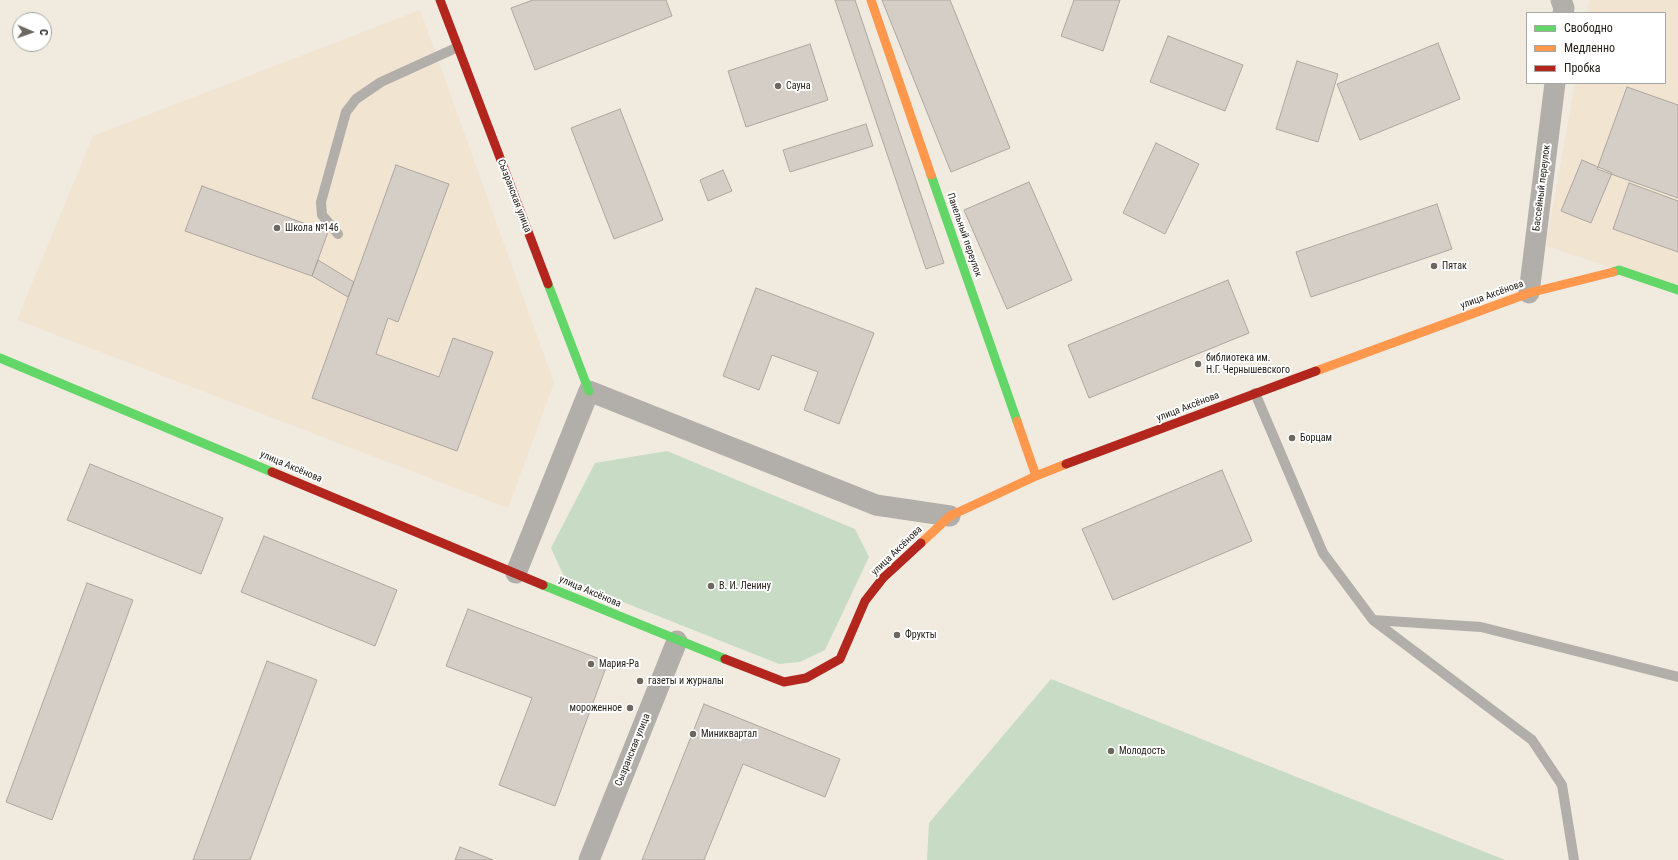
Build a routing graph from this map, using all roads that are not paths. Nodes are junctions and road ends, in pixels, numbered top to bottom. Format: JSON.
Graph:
{"nodes":[{"id":1,"x":440,"y":0,"type":"edge"},
{"id":2,"x":871,"y":0,"type":"edge"},
{"id":3,"x":1561,"y":0,"type":"edge"},
{"id":4,"x":1563,"y":12,"type":"edge"},
{"id":5,"x":458,"y":47,"type":"junction"},
{"id":6,"x":1555,"y":84,"type":"edge"},
{"id":7,"x":338,"y":234,"type":"dead end"},
{"id":8,"x":1678,"y":290,"type":"edge"},
{"id":9,"x":1529,"y":293,"type":"junction"},
{"id":10,"x":0,"y":358,"type":"edge"},
{"id":11,"x":589,"y":391,"type":"junction"},
{"id":12,"x":1255,"y":393,"type":"junction"},
{"id":13,"x":1036,"y":476,"type":"junction"},
{"id":14,"x":950,"y":516,"type":"junction"},
{"id":15,"x":516,"y":573,"type":"junction"},
{"id":16,"x":1373,"y":620,"type":"junction"},
{"id":17,"x":677,"y":641,"type":"junction"},
{"id":18,"x":1678,"y":677,"type":"edge"},
{"id":19,"x":589,"y":860,"type":"edge"},
{"id":20,"x":1574,"y":860,"type":"edge"}],
"edges":[{"from":1,"to":5,"type":"street","name":"Сызранская улица"},
{"from":2,"to":13,"type":"street","name":"Панельный переулок"},
{"from":3,"to":4,"type":"street"},
{"from":5,"to":7,"type":"lane"},
{"from":5,"to":11,"type":"street","name":"Сызранская улица"},
{"from":6,"to":9,"type":"street","name":"Бассейный переулок"},
{"from":8,"to":9,"type":"street","name":"улица Аксёнова"},
{"from":9,"to":12,"type":"street","name":"улица Аксёнова"},
{"from":10,"to":15,"type":"street","name":"улица Аксёнова"},
{"from":11,"to":14,"type":"street"},
{"from":11,"to":15,"type":"street"},
{"from":12,"to":13,"type":"street","name":"улица Аксёнова"},
{"from":12,"to":16,"type":"lane"},
{"from":13,"to":14,"type":"street","name":"улица Аксёнова"},
{"from":14,"to":17,"type":"street","name":"улица Аксёнова"},
{"from":15,"to":17,"type":"street","name":"улица Аксёнова"},
{"from":16,"to":18,"type":"lane"},
{"from":16,"to":20,"type":"lane"},
{"from":17,"to":19,"type":"street","name":"Сызранская улица"}]}
